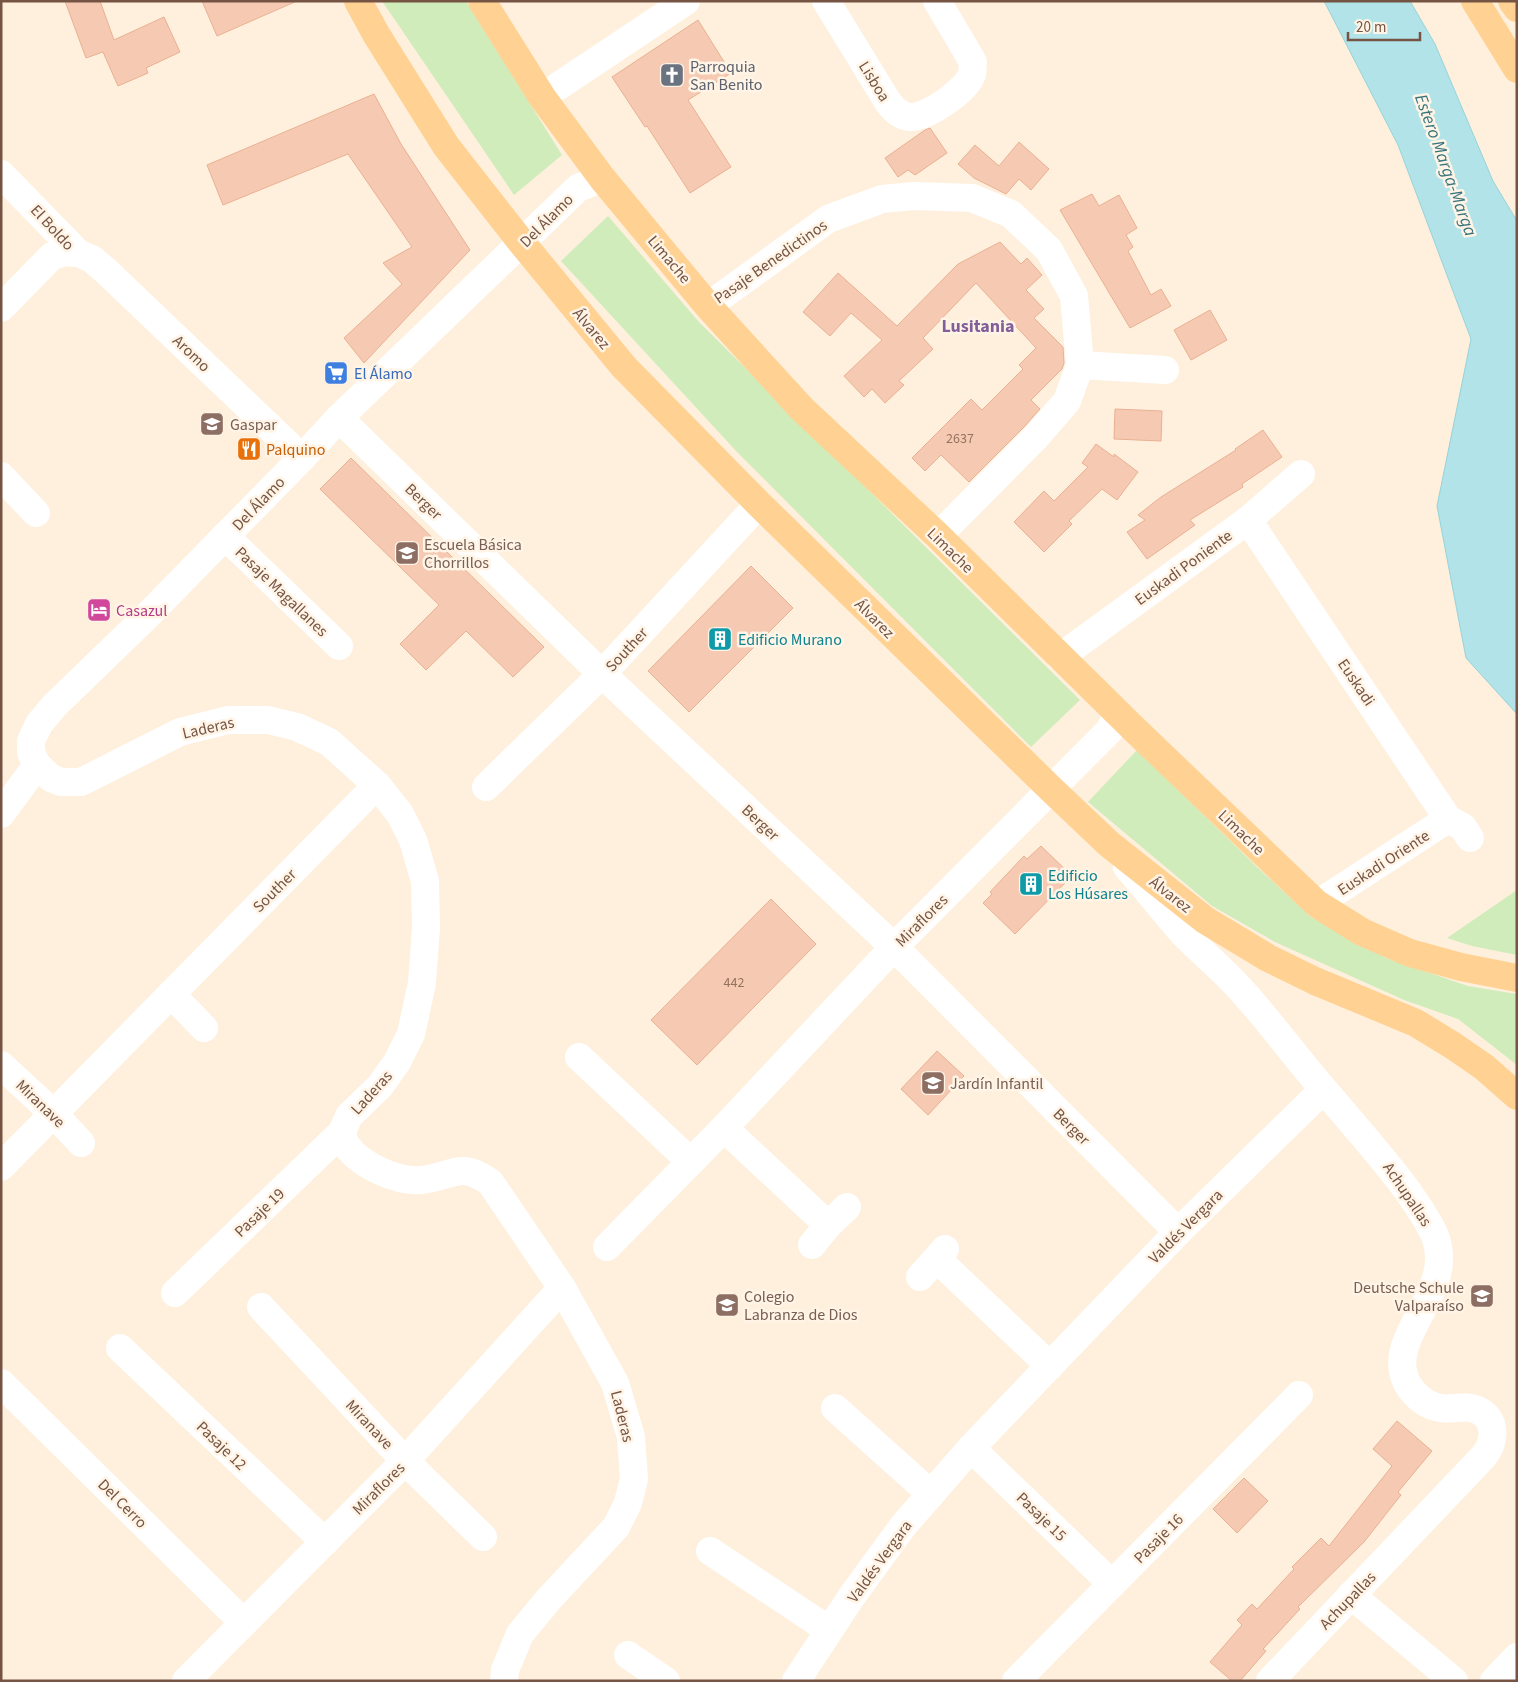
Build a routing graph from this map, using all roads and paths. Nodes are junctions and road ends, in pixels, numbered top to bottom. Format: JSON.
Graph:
{"nodes":[{"id":1,"x":358,"y":1,"type":"edge"},
{"id":2,"x":482,"y":1,"type":"edge"},
{"id":3,"x":686,"y":1,"type":"edge"},
{"id":4,"x":826,"y":1,"type":"edge"},
{"id":5,"x":937,"y":1,"type":"edge"},
{"id":6,"x":1476,"y":1,"type":"edge"},
{"id":7,"x":1512,"y":1,"type":"edge"},
{"id":8,"x":1517,"y":8,"type":"edge"},
{"id":9,"x":1517,"y":70,"type":"edge"},
{"id":10,"x":542,"y":97,"type":"junction"},
{"id":11,"x":1,"y":174,"type":"edge"},
{"id":12,"x":602,"y":178,"type":"junction"},
{"id":13,"x":522,"y":244,"type":"junction"},
{"id":14,"x":78,"y":253,"type":"junction"},
{"id":15,"x":708,"y":306,"type":"junction"},
{"id":16,"x":1,"y":308,"type":"edge"},
{"id":17,"x":1080,"y":365,"type":"junction"},
{"id":18,"x":1165,"y":370,"type":"dead end"},
{"id":19,"x":339,"y":418,"type":"junction"},
{"id":20,"x":302,"y":458,"type":"junction"},
{"id":21,"x":1302,"y":474,"type":"dead end"},
{"id":22,"x":1,"y":476,"type":"edge"},
{"id":23,"x":759,"y":504,"type":"junction"},
{"id":24,"x":36,"y":513,"type":"dead end"},
{"id":25,"x":1248,"y":520,"type":"junction"},
{"id":26,"x":225,"y":536,"type":"junction"},
{"id":27,"x":938,"y":536,"type":"junction"},
{"id":28,"x":339,"y":646,"type":"dead end"},
{"id":29,"x":1060,"y":657,"type":"junction"},
{"id":30,"x":602,"y":674,"type":"junction"},
{"id":31,"x":1117,"y":712,"type":"junction"},
{"id":32,"x":37,"y":766,"type":"junction"},
{"id":33,"x":377,"y":785,"type":"junction"},
{"id":34,"x":486,"y":787,"type":"dead end"},
{"id":35,"x":1052,"y":790,"type":"junction"},
{"id":36,"x":1,"y":814,"type":"edge"},
{"id":37,"x":1448,"y":819,"type":"junction"},
{"id":38,"x":1102,"y":836,"type":"junction"},
{"id":39,"x":1470,"y":838,"type":"dead end"},
{"id":40,"x":1317,"y":904,"type":"junction"},
{"id":41,"x":894,"y":947,"type":"junction"},
{"id":42,"x":1517,"y":978,"type":"edge"},
{"id":43,"x":171,"y":994,"type":"junction"},
{"id":44,"x":204,"y":1028,"type":"dead end"},
{"id":45,"x":579,"y":1057,"type":"dead end"},
{"id":46,"x":1,"y":1065,"type":"edge"},
{"id":47,"x":1324,"y":1090,"type":"junction"},
{"id":48,"x":1517,"y":1096,"type":"edge"},
{"id":49,"x":54,"y":1114,"type":"junction"},
{"id":50,"x":724,"y":1128,"type":"junction"},
{"id":51,"x":342,"y":1132,"type":"junction"},
{"id":52,"x":81,"y":1143,"type":"dead end"},
{"id":53,"x":691,"y":1162,"type":"junction"},
{"id":54,"x":1,"y":1167,"type":"edge"},
{"id":55,"x":848,"y":1207,"type":"dead end"},
{"id":56,"x":1178,"y":1232,"type":"junction"},
{"id":57,"x":607,"y":1247,"type":"dead end"},
{"id":58,"x":934,"y":1262,"type":"dead end"},
{"id":59,"x":562,"y":1288,"type":"junction"},
{"id":60,"x":176,"y":1293,"type":"dead end"},
{"id":61,"x":261,"y":1307,"type":"dead end"},
{"id":62,"x":120,"y":1348,"type":"dead end"},
{"id":63,"x":1050,"y":1366,"type":"junction"},
{"id":64,"x":1,"y":1383,"type":"edge"},
{"id":65,"x":1299,"y":1395,"type":"dead end"},
{"id":66,"x":835,"y":1408,"type":"dead end"},
{"id":67,"x":971,"y":1448,"type":"junction"},
{"id":68,"x":405,"y":1461,"type":"junction"},
{"id":69,"x":931,"y":1494,"type":"junction"},
{"id":70,"x":483,"y":1537,"type":"dead end"},
{"id":71,"x":325,"y":1542,"type":"junction"},
{"id":72,"x":710,"y":1551,"type":"dead end"},
{"id":73,"x":1112,"y":1584,"type":"junction"},
{"id":74,"x":1352,"y":1595,"type":"junction"},
{"id":75,"x":244,"y":1623,"type":"junction"},
{"id":76,"x":829,"y":1630,"type":"junction"},
{"id":77,"x":628,"y":1654,"type":"dead end"},
{"id":78,"x":1517,"y":1656,"type":"edge"},
{"id":79,"x":186,"y":1681,"type":"edge"},
{"id":80,"x":504,"y":1681,"type":"edge"},
{"id":81,"x":666,"y":1681,"type":"edge"},
{"id":82,"x":796,"y":1681,"type":"edge"},
{"id":83,"x":1016,"y":1681,"type":"edge"},
{"id":84,"x":1270,"y":1681,"type":"edge"},
{"id":85,"x":1454,"y":1681,"type":"edge"},
{"id":86,"x":1494,"y":1681,"type":"edge"}],
"edges":[{"from":1,"to":13,"type":"main road","name":"Álvarez"},
{"from":2,"to":10,"type":"main road","name":"Limache"},
{"from":3,"to":10,"type":"street"},
{"from":4,"to":5,"type":"street","name":"Lisboa"},
{"from":6,"to":9,"type":"main road"},
{"from":7,"to":8,"type":"main road"},
{"from":10,"to":12,"type":"main road","name":"Limache"},
{"from":11,"to":14,"type":"street","name":"El Boldo"},
{"from":12,"to":13,"type":"street","name":"Del Álamo"},
{"from":12,"to":15,"type":"main road","name":"Limache"},
{"from":13,"to":19,"type":"street","name":"Del Álamo"},
{"from":13,"to":23,"type":"main road","name":"Álvarez"},
{"from":14,"to":16,"type":"street","name":"El Boldo"},
{"from":14,"to":20,"type":"street","name":"Aromo"},
{"from":15,"to":17,"type":"street","name":"Pasaje Benedictinos"},
{"from":15,"to":27,"type":"main road","name":"Limache"},
{"from":17,"to":18,"type":"street"},
{"from":17,"to":27,"type":"street","name":"Pasaje Benedictinos"},
{"from":19,"to":20,"type":"street","name":"Del Álamo"},
{"from":19,"to":30,"type":"street","name":"Berger"},
{"from":20,"to":26,"type":"street","name":"Del Álamo"},
{"from":21,"to":25,"type":"street","name":"Euskadi Poniente"},
{"from":22,"to":24,"type":"street"},
{"from":23,"to":30,"type":"street","name":"Souther"},
{"from":23,"to":35,"type":"main road","name":"Álvarez"},
{"from":25,"to":29,"type":"street","name":"Euskadi Poniente"},
{"from":25,"to":37,"type":"street","name":"Euskadi"},
{"from":26,"to":28,"type":"street","name":"Pasaje Magallanes"},
{"from":26,"to":32,"type":"street","name":"Del Álamo"},
{"from":27,"to":29,"type":"main road","name":"Limache"},
{"from":29,"to":31,"type":"main road","name":"Limache"},
{"from":30,"to":34,"type":"street","name":"Souther"},
{"from":30,"to":41,"type":"street","name":"Berger"},
{"from":31,"to":35,"type":"street","name":"Miraflores"},
{"from":31,"to":40,"type":"main road","name":"Limache"},
{"from":32,"to":33,"type":"street","name":"Laderas"},
{"from":32,"to":36,"type":"street"},
{"from":33,"to":43,"type":"street","name":"Souther"},
{"from":33,"to":51,"type":"street","name":"Laderas"},
{"from":35,"to":38,"type":"main road","name":"Álvarez"},
{"from":35,"to":41,"type":"street","name":"Miraflores"},
{"from":37,"to":39,"type":"street","name":"Euskadi"},
{"from":37,"to":40,"type":"street","name":"Euskadi Oriente"},
{"from":38,"to":47,"type":"street","name":"Achupallas"},
{"from":38,"to":48,"type":"main road","name":"Álvarez"},
{"from":40,"to":42,"type":"main road","name":"Limache"},
{"from":41,"to":50,"type":"street","name":"Miraflores"},
{"from":41,"to":56,"type":"street","name":"Berger"},
{"from":43,"to":44,"type":"street"},
{"from":43,"to":49,"type":"street","name":"Souther"},
{"from":45,"to":53,"type":"street"},
{"from":46,"to":49,"type":"street","name":"Miranave"},
{"from":47,"to":56,"type":"street","name":"Valdés Vergara"},
{"from":47,"to":74,"type":"street","name":"Achupallas"},
{"from":49,"to":52,"type":"street","name":"Miranave"},
{"from":49,"to":54,"type":"street","name":"Souther"},
{"from":50,"to":53,"type":"street","name":"Miraflores"},
{"from":50,"to":55,"type":"street"},
{"from":51,"to":59,"type":"street","name":"Laderas"},
{"from":51,"to":60,"type":"street","name":"Pasaje 19"},
{"from":53,"to":57,"type":"street","name":"Miraflores"},
{"from":56,"to":63,"type":"street","name":"Valdés Vergara"},
{"from":58,"to":63,"type":"street"},
{"from":59,"to":68,"type":"street","name":"Miraflores"},
{"from":59,"to":80,"type":"street","name":"Laderas"},
{"from":61,"to":68,"type":"street","name":"Miranave"},
{"from":62,"to":71,"type":"street","name":"Pasaje 12"},
{"from":63,"to":67,"type":"street","name":"Valdés Vergara"},
{"from":64,"to":75,"type":"street","name":"Del Cerro"},
{"from":65,"to":73,"type":"street","name":"Pasaje 16"},
{"from":66,"to":69,"type":"street"},
{"from":67,"to":69,"type":"street","name":"Valdés Vergara"},
{"from":67,"to":73,"type":"street","name":"Pasaje 15"},
{"from":68,"to":70,"type":"street","name":"Miranave"},
{"from":68,"to":71,"type":"street","name":"Miraflores"},
{"from":69,"to":76,"type":"street","name":"Valdés Vergara"},
{"from":71,"to":75,"type":"street","name":"Miraflores"},
{"from":72,"to":76,"type":"street"},
{"from":73,"to":83,"type":"street","name":"Pasaje 16"},
{"from":74,"to":84,"type":"street","name":"Achupallas"},
{"from":74,"to":85,"type":"street"},
{"from":75,"to":79,"type":"street","name":"Miraflores"},
{"from":76,"to":82,"type":"street","name":"Valdés Vergara"},
{"from":77,"to":81,"type":"street"},
{"from":78,"to":86,"type":"street"}]}
